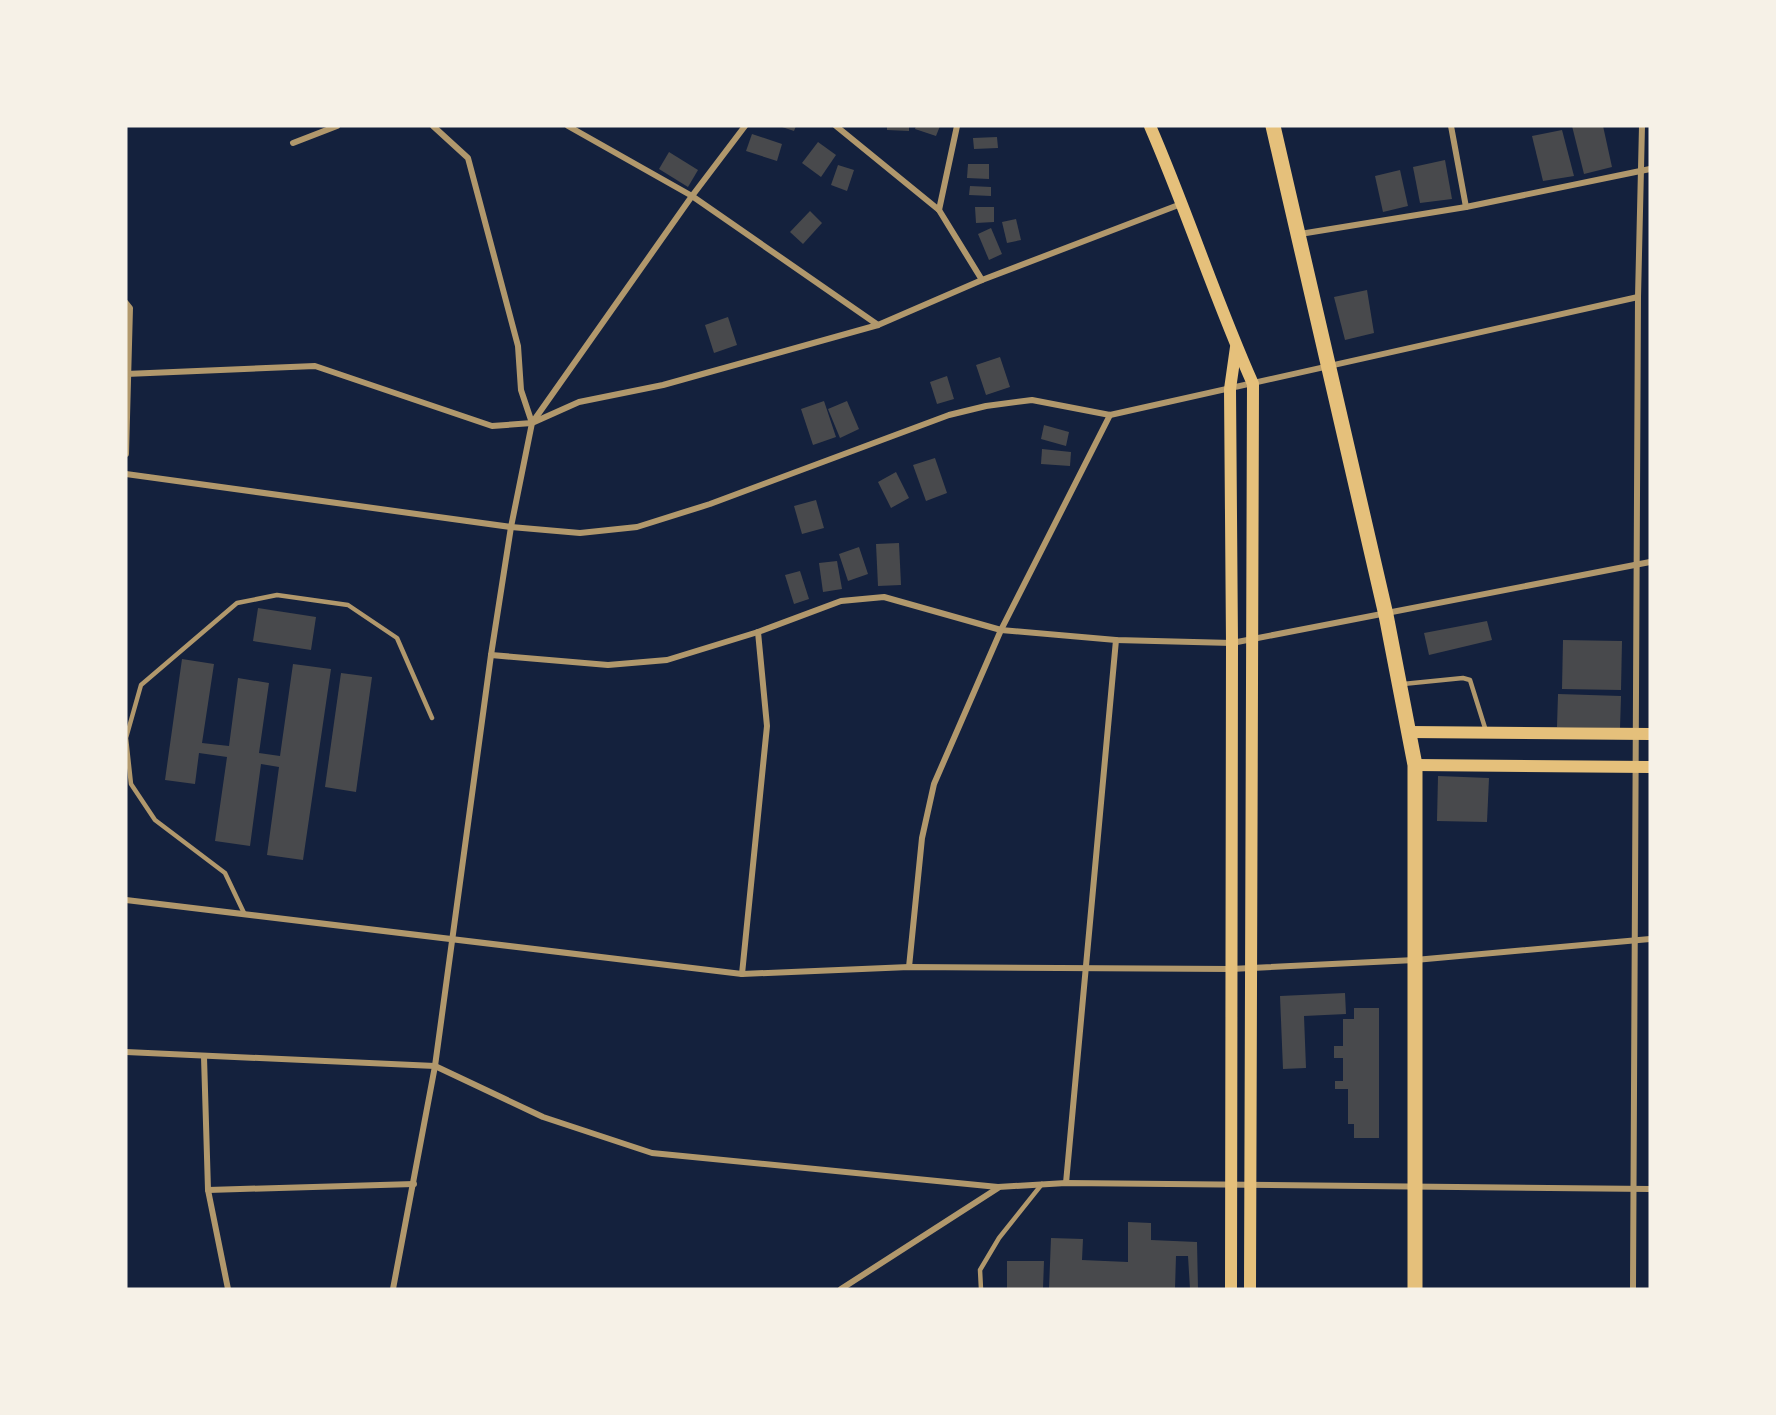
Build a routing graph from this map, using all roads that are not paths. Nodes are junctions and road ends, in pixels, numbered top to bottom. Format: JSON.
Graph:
{"nodes":[{"id":1,"x":337,"y":126,"type":"edge"},
{"id":2,"x":433,"y":126,"type":"edge"},
{"id":3,"x":568,"y":126,"type":"edge"},
{"id":4,"x":746,"y":126,"type":"edge"},
{"id":5,"x":836,"y":126,"type":"edge"},
{"id":6,"x":957,"y":126,"type":"edge"},
{"id":7,"x":1150,"y":126,"type":"edge"},
{"id":8,"x":1273,"y":126,"type":"edge"},
{"id":9,"x":1451,"y":126,"type":"edge"},
{"id":10,"x":1642,"y":126,"type":"edge"},
{"id":11,"x":293,"y":143,"type":"dead end"},
{"id":12,"x":1641,"y":169,"type":"junction"},
{"id":13,"x":1650,"y":169,"type":"edge"},
{"id":14,"x":692,"y":196,"type":"junction"},
{"id":15,"x":1184,"y":203,"type":"junction"},
{"id":16,"x":1466,"y":207,"type":"junction"},
{"id":17,"x":939,"y":210,"type":"junction"},
{"id":18,"x":1300,"y":234,"type":"junction"},
{"id":19,"x":982,"y":280,"type":"junction"},
{"id":20,"x":1638,"y":297,"type":"junction"},
{"id":21,"x":126,"y":303,"type":"edge"},
{"id":22,"x":878,"y":325,"type":"junction"},
{"id":23,"x":1236,"y":346,"type":"junction"},
{"id":24,"x":1328,"y":366,"type":"junction"},
{"id":25,"x":128,"y":374,"type":"edge"},
{"id":26,"x":1253,"y":384,"type":"junction"},
{"id":27,"x":1230,"y":389,"type":"junction"},
{"id":28,"x":1110,"y":415,"type":"junction"},
{"id":29,"x":532,"y":423,"type":"junction"},
{"id":30,"x":126,"y":454,"type":"edge"},
{"id":31,"x":126,"y":474,"type":"edge"},
{"id":32,"x":511,"y":527,"type":"junction"},
{"id":33,"x":1650,"y":562,"type":"edge"},
{"id":34,"x":1637,"y":563,"type":"junction"},
{"id":35,"x":1386,"y":615,"type":"junction"},
{"id":36,"x":1001,"y":630,"type":"junction"},
{"id":37,"x":758,"y":632,"type":"junction"},
{"id":38,"x":1116,"y":640,"type":"junction"},
{"id":39,"x":1253,"y":640,"type":"junction"},
{"id":40,"x":1232,"y":643,"type":"junction"},
{"id":41,"x":491,"y":655,"type":"junction"},
{"id":42,"x":1401,"y":684,"type":"junction"},
{"id":43,"x":432,"y":718,"type":"dead end"},
{"id":44,"x":1410,"y":732,"type":"junction"},
{"id":45,"x":1487,"y":733,"type":"junction"},
{"id":46,"x":1635,"y":734,"type":"junction"},
{"id":47,"x":1650,"y":734,"type":"edge"},
{"id":48,"x":1415,"y":765,"type":"junction"},
{"id":49,"x":1636,"y":767,"type":"junction"},
{"id":50,"x":1650,"y":767,"type":"edge"},
{"id":51,"x":126,"y":900,"type":"edge"},
{"id":52,"x":244,"y":913,"type":"junction"},
{"id":53,"x":455,"y":938,"type":"junction"},
{"id":54,"x":1650,"y":939,"type":"edge"},
{"id":55,"x":1634,"y":940,"type":"junction"},
{"id":56,"x":1415,"y":960,"type":"junction"},
{"id":57,"x":909,"y":967,"type":"junction"},
{"id":58,"x":1251,"y":968,"type":"junction"},
{"id":59,"x":1231,"y":969,"type":"junction"},
{"id":60,"x":1085,"y":970,"type":"junction"},
{"id":61,"x":742,"y":974,"type":"junction"},
{"id":62,"x":126,"y":1052,"type":"edge"},
{"id":63,"x":204,"y":1057,"type":"junction"},
{"id":64,"x":435,"y":1066,"type":"junction"},
{"id":65,"x":1066,"y":1183,"type":"junction"},
{"id":66,"x":414,"y":1184,"type":"junction"},
{"id":67,"x":1042,"y":1184,"type":"junction"},
{"id":68,"x":1231,"y":1185,"type":"junction"},
{"id":69,"x":1250,"y":1185,"type":"junction"},
{"id":70,"x":1416,"y":1187,"type":"junction"},
{"id":71,"x":998,"y":1188,"type":"junction"},
{"id":72,"x":1634,"y":1189,"type":"junction"},
{"id":73,"x":1650,"y":1189,"type":"edge"},
{"id":74,"x":208,"y":1190,"type":"junction"},
{"id":75,"x":228,"y":1289,"type":"edge"},
{"id":76,"x":393,"y":1289,"type":"edge"},
{"id":77,"x":841,"y":1289,"type":"edge"},
{"id":78,"x":981,"y":1289,"type":"edge"},
{"id":79,"x":1231,"y":1289,"type":"edge"},
{"id":80,"x":1250,"y":1289,"type":"edge"},
{"id":81,"x":1415,"y":1289,"type":"edge"},
{"id":82,"x":1633,"y":1289,"type":"edge"}],
"edges":[{"from":1,"to":11,"type":"street"},
{"from":2,"to":29,"type":"street"},
{"from":3,"to":14,"type":"street"},
{"from":4,"to":14,"type":"street"},
{"from":5,"to":17,"type":"street"},
{"from":6,"to":17,"type":"street"},
{"from":7,"to":15,"type":"main road"},
{"from":8,"to":18,"type":"main road"},
{"from":9,"to":16,"type":"street"},
{"from":10,"to":12,"type":"street"},
{"from":12,"to":13,"type":"street"},
{"from":12,"to":16,"type":"street"},
{"from":12,"to":20,"type":"street"},
{"from":14,"to":22,"type":"street"},
{"from":14,"to":29,"type":"street"},
{"from":15,"to":19,"type":"street"},
{"from":15,"to":23,"type":"main road"},
{"from":16,"to":18,"type":"street"},
{"from":17,"to":19,"type":"street"},
{"from":18,"to":24,"type":"main road"},
{"from":19,"to":22,"type":"street"},
{"from":20,"to":24,"type":"street"},
{"from":20,"to":34,"type":"street"},
{"from":21,"to":25,"type":"street"},
{"from":22,"to":29,"type":"street"},
{"from":23,"to":26,"type":"main road"},
{"from":23,"to":27,"type":"main road"},
{"from":24,"to":26,"type":"street"},
{"from":24,"to":35,"type":"main road"},
{"from":25,"to":29,"type":"street"},
{"from":25,"to":30,"type":"street"},
{"from":26,"to":27,"type":"street"},
{"from":26,"to":39,"type":"main road"},
{"from":27,"to":28,"type":"street"},
{"from":27,"to":40,"type":"main road"},
{"from":28,"to":32,"type":"street"},
{"from":28,"to":36,"type":"street"},
{"from":29,"to":32,"type":"street"},
{"from":31,"to":32,"type":"street"},
{"from":32,"to":41,"type":"street"},
{"from":33,"to":34,"type":"street"},
{"from":34,"to":35,"type":"street"},
{"from":34,"to":46,"type":"street"},
{"from":35,"to":39,"type":"street"},
{"from":35,"to":42,"type":"main road"},
{"from":36,"to":37,"type":"street"},
{"from":36,"to":38,"type":"street"},
{"from":36,"to":57,"type":"street"},
{"from":37,"to":41,"type":"street"},
{"from":37,"to":61,"type":"street"},
{"from":38,"to":40,"type":"street"},
{"from":38,"to":60,"type":"street"},
{"from":39,"to":40,"type":"street"},
{"from":39,"to":58,"type":"main road"},
{"from":40,"to":59,"type":"main road"},
{"from":41,"to":53,"type":"street"},
{"from":42,"to":44,"type":"main road"},
{"from":42,"to":45,"type":"lane"},
{"from":43,"to":52,"type":"lane"},
{"from":44,"to":45,"type":"main road"},
{"from":44,"to":48,"type":"main road"},
{"from":45,"to":46,"type":"main road"},
{"from":46,"to":47,"type":"main road"},
{"from":46,"to":49,"type":"street"},
{"from":48,"to":49,"type":"main road"},
{"from":48,"to":56,"type":"main road"},
{"from":49,"to":50,"type":"main road"},
{"from":49,"to":55,"type":"street"},
{"from":51,"to":52,"type":"street"},
{"from":52,"to":53,"type":"street"},
{"from":53,"to":61,"type":"street"},
{"from":53,"to":64,"type":"street"},
{"from":54,"to":55,"type":"street"},
{"from":55,"to":56,"type":"street"},
{"from":55,"to":72,"type":"street"},
{"from":56,"to":58,"type":"street"},
{"from":56,"to":70,"type":"main road"},
{"from":57,"to":60,"type":"street"},
{"from":57,"to":61,"type":"street"},
{"from":58,"to":59,"type":"street"},
{"from":58,"to":69,"type":"main road"},
{"from":59,"to":60,"type":"street"},
{"from":59,"to":68,"type":"main road"},
{"from":60,"to":65,"type":"street"},
{"from":62,"to":63,"type":"street"},
{"from":63,"to":64,"type":"street"},
{"from":63,"to":74,"type":"street"},
{"from":64,"to":66,"type":"street"},
{"from":64,"to":71,"type":"street"},
{"from":65,"to":67,"type":"street"},
{"from":65,"to":68,"type":"street"},
{"from":66,"to":74,"type":"street"},
{"from":66,"to":76,"type":"street"},
{"from":67,"to":71,"type":"street"},
{"from":67,"to":78,"type":"lane"},
{"from":68,"to":69,"type":"street"},
{"from":68,"to":79,"type":"main road"},
{"from":69,"to":70,"type":"street"},
{"from":69,"to":80,"type":"main road"},
{"from":70,"to":72,"type":"street"},
{"from":70,"to":81,"type":"main road"},
{"from":71,"to":77,"type":"street"},
{"from":72,"to":73,"type":"street"},
{"from":72,"to":82,"type":"street"},
{"from":74,"to":75,"type":"street"}]}
